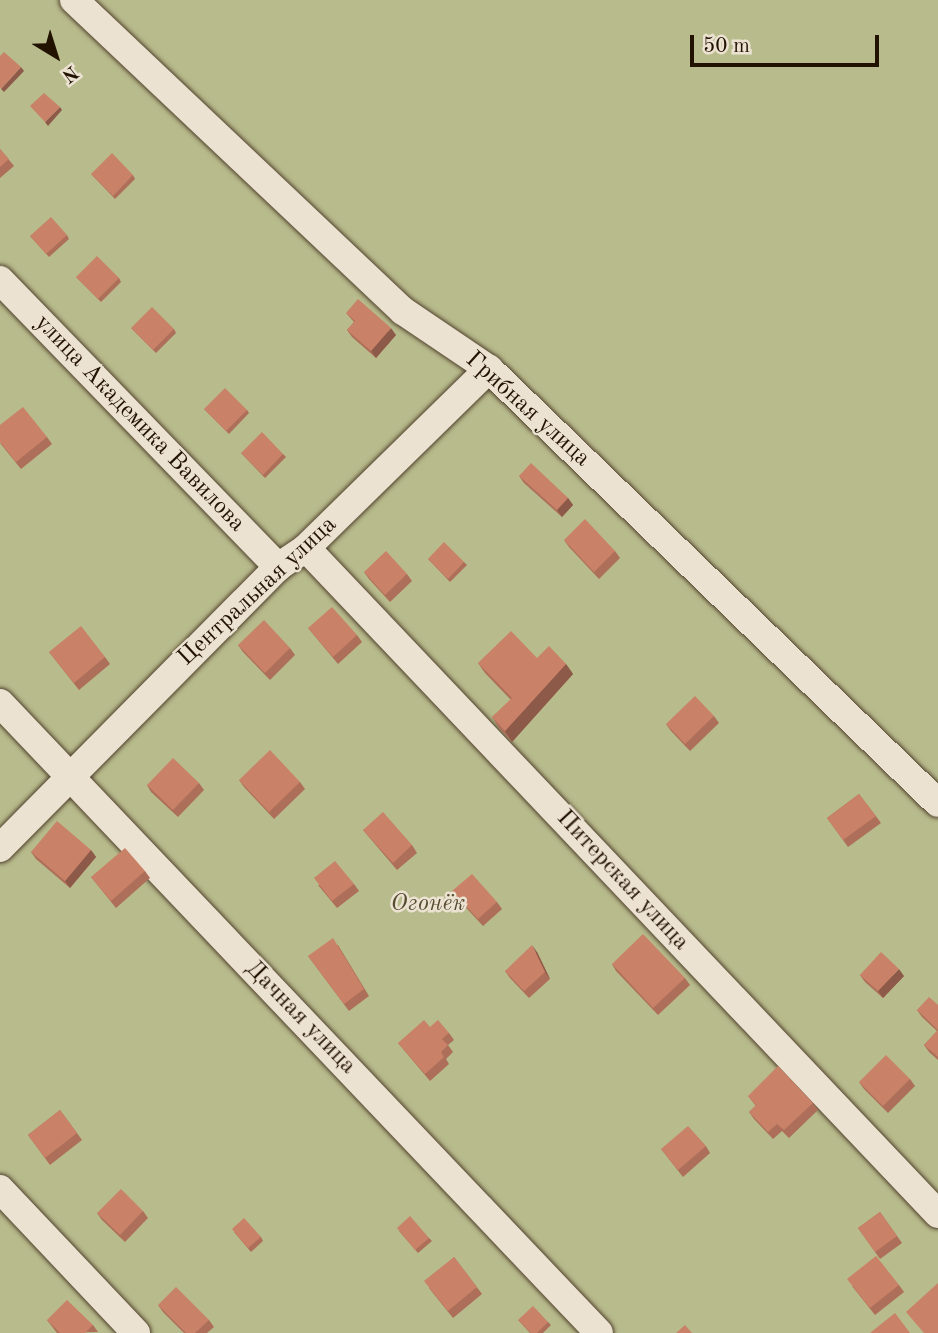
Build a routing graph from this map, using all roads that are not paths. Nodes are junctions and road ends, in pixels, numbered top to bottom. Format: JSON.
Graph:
{"nodes":[{"id":1,"x":74,"y":0,"type":"edge"},
{"id":2,"x":0,"y":281,"type":"edge"},
{"id":3,"x":489,"y":369,"type":"junction"},
{"id":4,"x":306,"y":548,"type":"junction"},
{"id":5,"x":278,"y":567,"type":"junction"},
{"id":6,"x":0,"y":703,"type":"edge"},
{"id":7,"x":71,"y":776,"type":"junction"},
{"id":8,"x":938,"y":803,"type":"edge"},
{"id":9,"x":0,"y":848,"type":"edge"},
{"id":10,"x":0,"y":1189,"type":"edge"},
{"id":11,"x":938,"y":1214,"type":"edge"},
{"id":12,"x":136,"y":1333,"type":"edge"},
{"id":13,"x":599,"y":1333,"type":"edge"}],
"edges":[{"from":1,"to":3,"type":"street","name":"Грибная улица"},
{"from":2,"to":5,"type":"street","name":"улица Академика Вавилова"},
{"from":3,"to":4,"type":"street","name":"Центральная улица"},
{"from":3,"to":8,"type":"street","name":"Грибная улица"},
{"from":4,"to":5,"type":"street","name":"Центральная улица"},
{"from":4,"to":11,"type":"street","name":"Питерская улица"},
{"from":5,"to":7,"type":"street","name":"Центральная улица"},
{"from":6,"to":7,"type":"street","name":"Дачная улица"},
{"from":7,"to":9,"type":"street","name":"Центральная улица"},
{"from":7,"to":13,"type":"street","name":"Дачная улица"},
{"from":10,"to":12,"type":"street"}]}
